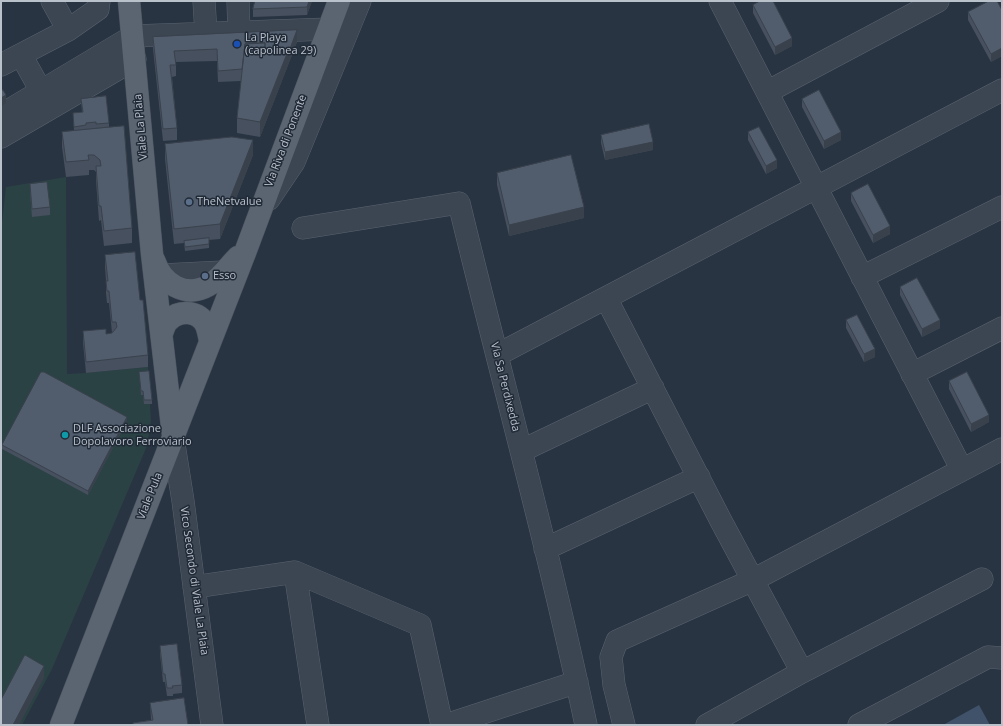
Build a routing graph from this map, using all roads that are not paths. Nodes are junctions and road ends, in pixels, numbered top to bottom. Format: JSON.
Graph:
{"nodes":[{"id":1,"x":52,"y":1,"type":"edge"},
{"id":2,"x":99,"y":1,"type":"edge"},
{"id":3,"x":129,"y":1,"type":"edge"},
{"id":4,"x":204,"y":1,"type":"edge"},
{"id":5,"x":238,"y":1,"type":"edge"},
{"id":6,"x":339,"y":1,"type":"edge"},
{"id":7,"x":360,"y":1,"type":"edge"},
{"id":8,"x":720,"y":1,"type":"edge"},
{"id":9,"x":938,"y":1,"type":"edge"},
{"id":10,"x":328,"y":29,"type":"junction"},
{"id":11,"x":68,"y":30,"type":"junction"},
{"id":12,"x":239,"y":33,"type":"junction"},
{"id":13,"x":206,"y":34,"type":"junction"},
{"id":14,"x":133,"y":36,"type":"junction"},
{"id":15,"x":21,"y":55,"type":"junction"},
{"id":16,"x":135,"y":59,"type":"junction"},
{"id":17,"x":1,"y":65,"type":"edge"},
{"id":18,"x":1002,"y":90,"type":"edge"},
{"id":19,"x":41,"y":91,"type":"junction"},
{"id":20,"x":767,"y":92,"type":"junction"},
{"id":21,"x":1,"y":115,"type":"edge"},
{"id":22,"x":1,"y":137,"type":"edge"},
{"id":23,"x":816,"y":188,"type":"junction"},
{"id":24,"x":1002,"y":207,"type":"edge"},
{"id":25,"x":258,"y":215,"type":"junction"},
{"id":26,"x":303,"y":228,"type":"dead end"},
{"id":27,"x":246,"y":250,"type":"junction"},
{"id":28,"x":152,"y":254,"type":"junction"},
{"id":29,"x":862,"y":277,"type":"junction"},
{"id":30,"x":606,"y":298,"type":"junction"},
{"id":31,"x":1002,"y":328,"type":"edge"},
{"id":32,"x":162,"y":333,"type":"junction"},
{"id":33,"x":210,"y":341,"type":"junction"},
{"id":34,"x":497,"y":355,"type":"junction"},
{"id":35,"x":912,"y":374,"type":"junction"},
{"id":36,"x":653,"y":388,"type":"junction"},
{"id":37,"x":173,"y":438,"type":"junction"},
{"id":38,"x":1002,"y":449,"type":"edge"},
{"id":39,"x":521,"y":451,"type":"junction"},
{"id":40,"x":962,"y":470,"type":"junction"},
{"id":41,"x":699,"y":477,"type":"junction"},
{"id":42,"x":545,"y":549,"type":"junction"},
{"id":43,"x":295,"y":572,"type":"junction"},
{"id":44,"x":753,"y":580,"type":"junction"},
{"id":45,"x":982,"y":580,"type":"dead end"},
{"id":46,"x":194,"y":587,"type":"junction"},
{"id":47,"x":1002,"y":658,"type":"edge"},
{"id":48,"x":802,"y":672,"type":"junction"},
{"id":49,"x":577,"y":682,"type":"junction"},
{"id":50,"x":61,"y":725,"type":"edge"},
{"id":51,"x":212,"y":725,"type":"edge"},
{"id":52,"x":318,"y":725,"type":"edge"},
{"id":53,"x":442,"y":725,"type":"edge"},
{"id":54,"x":446,"y":725,"type":"edge"},
{"id":55,"x":586,"y":725,"type":"edge"},
{"id":56,"x":624,"y":725,"type":"edge"},
{"id":57,"x":707,"y":725,"type":"edge"},
{"id":58,"x":859,"y":725,"type":"edge"}],
"edges":[{"from":1,"to":11,"type":"street"},
{"from":2,"to":11,"type":"street"},
{"from":3,"to":14,"type":"main road","name":"Viale La Plaia"},
{"from":4,"to":13,"type":"street"},
{"from":5,"to":12,"type":"street"},
{"from":6,"to":10,"type":"main road","name":"Via Riva di Ponente"},
{"from":7,"to":25,"type":"street"},
{"from":8,"to":20,"type":"street"},
{"from":9,"to":20,"type":"street"},
{"from":10,"to":12,"type":"street"},
{"from":10,"to":25,"type":"main road","name":"Via Riva di Ponente"},
{"from":11,"to":15,"type":"street"},
{"from":12,"to":13,"type":"street"},
{"from":13,"to":14,"type":"street"},
{"from":14,"to":16,"type":"main road","name":"Viale La Plaia"},
{"from":14,"to":19,"type":"street"},
{"from":15,"to":17,"type":"street"},
{"from":15,"to":19,"type":"street"},
{"from":16,"to":22,"type":"street"},
{"from":16,"to":28,"type":"main road","name":"Viale La Plaia"},
{"from":18,"to":23,"type":"street"},
{"from":19,"to":21,"type":"street"},
{"from":20,"to":23,"type":"street"},
{"from":23,"to":29,"type":"street"},
{"from":23,"to":30,"type":"street"},
{"from":24,"to":29,"type":"street"},
{"from":25,"to":27,"type":"main road","name":"Via Riva di Ponente"},
{"from":26,"to":34,"type":"street","name":"Via Sa Perdixedda"},
{"from":27,"to":28,"type":"main road","name":"Viale La Plaia"},
{"from":27,"to":33,"type":"main road","name":"Via Riva di Ponente"},
{"from":28,"to":32,"type":"main road","name":"Viale La Plaia"},
{"from":29,"to":35,"type":"street"},
{"from":30,"to":34,"type":"street"},
{"from":30,"to":36,"type":"street"},
{"from":31,"to":35,"type":"street"},
{"from":32,"to":33,"type":"main road"},
{"from":32,"to":37,"type":"main road","name":"Viale La Plaia"},
{"from":33,"to":37,"type":"main road","name":"Via Riva di Ponente"},
{"from":34,"to":39,"type":"street","name":"Via Sa Perdixedda"},
{"from":35,"to":40,"type":"street"},
{"from":36,"to":39,"type":"street"},
{"from":36,"to":41,"type":"street"},
{"from":37,"to":46,"type":"street","name":"Vico Secondo di Viale La Plaia"},
{"from":37,"to":50,"type":"main road","name":"Viale Pula"},
{"from":38,"to":40,"type":"street"},
{"from":39,"to":42,"type":"street","name":"Via Sa Perdixedda"},
{"from":40,"to":44,"type":"street"},
{"from":41,"to":42,"type":"street"},
{"from":41,"to":44,"type":"street"},
{"from":42,"to":49,"type":"street","name":"Via Sa Perdixedda"},
{"from":43,"to":46,"type":"street"},
{"from":43,"to":52,"type":"street"},
{"from":43,"to":53,"type":"street"},
{"from":44,"to":48,"type":"street"},
{"from":44,"to":56,"type":"street"},
{"from":45,"to":48,"type":"street"},
{"from":46,"to":51,"type":"street","name":"Vico Secondo di Viale La Plaia"},
{"from":47,"to":58,"type":"street"},
{"from":48,"to":57,"type":"street"},
{"from":49,"to":54,"type":"street"},
{"from":49,"to":55,"type":"street","name":"Via Sa Perdixedda"}]}
